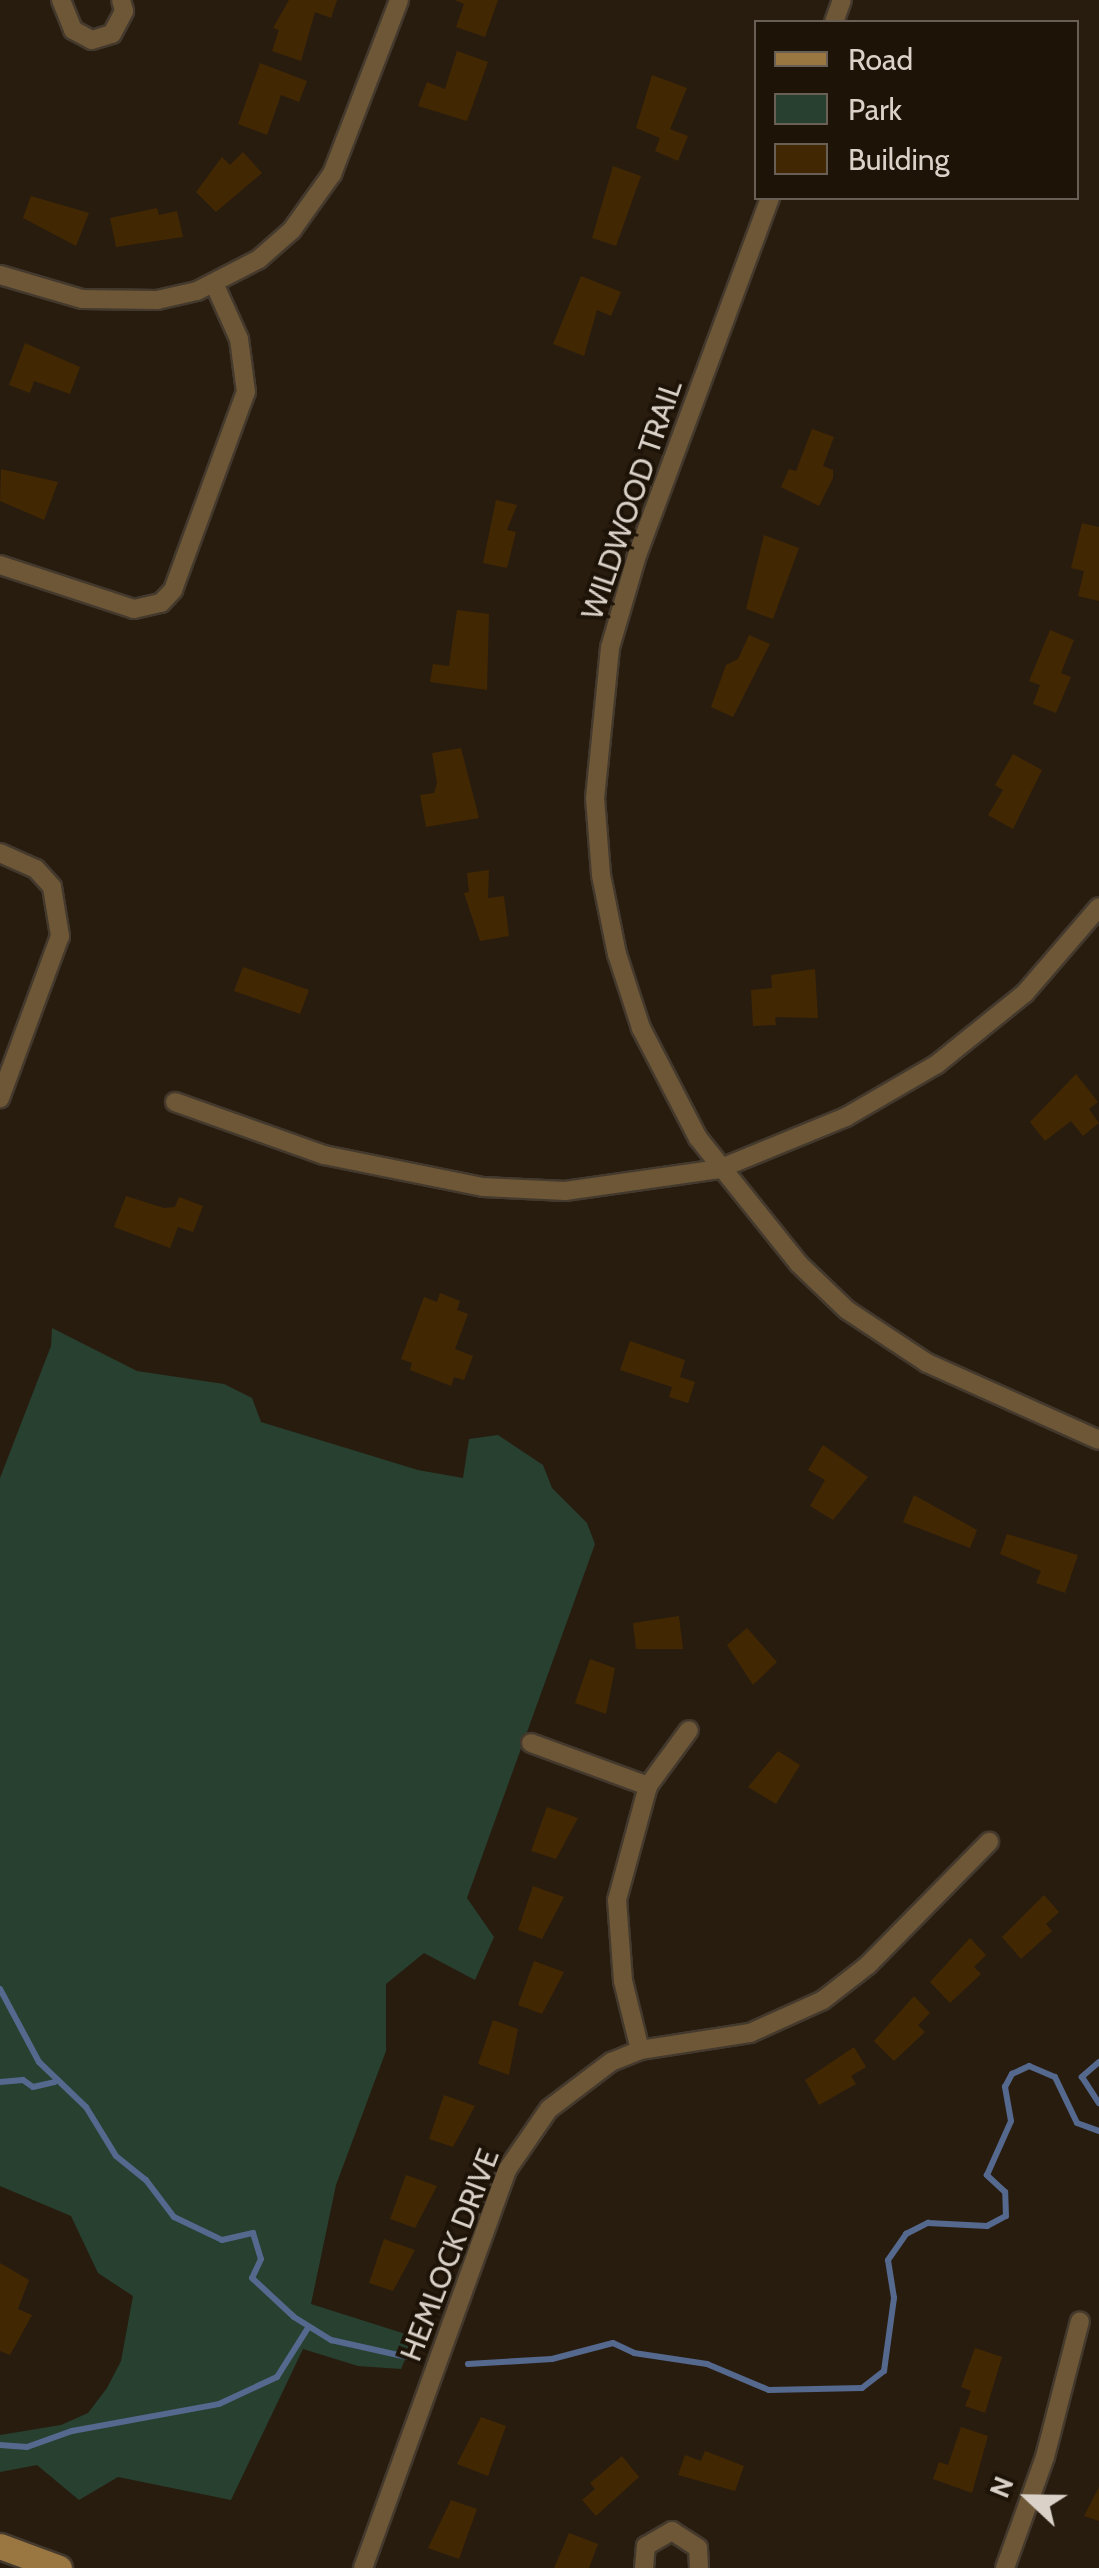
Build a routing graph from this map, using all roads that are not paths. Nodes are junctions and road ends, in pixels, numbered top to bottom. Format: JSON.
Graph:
{"nodes":[{"id":1,"x":62,"y":0,"type":"edge"},
{"id":2,"x":121,"y":0,"type":"edge"},
{"id":3,"x":399,"y":0,"type":"edge"},
{"id":4,"x":769,"y":200,"type":"edge"},
{"id":5,"x":0,"y":275,"type":"edge"},
{"id":6,"x":214,"y":283,"type":"junction"},
{"id":7,"x":0,"y":565,"type":"edge"},
{"id":8,"x":0,"y":854,"type":"edge"},
{"id":9,"x":1099,"y":907,"type":"edge"},
{"id":10,"x":0,"y":1098,"type":"edge"},
{"id":11,"x":175,"y":1102,"type":"dead end"},
{"id":12,"x":719,"y":1168,"type":"junction"},
{"id":13,"x":1099,"y":1440,"type":"edge"},
{"id":14,"x":689,"y":1730,"type":"dead end"},
{"id":15,"x":531,"y":1743,"type":"dead end"},
{"id":16,"x":648,"y":1786,"type":"junction"},
{"id":17,"x":989,"y":1842,"type":"dead end"},
{"id":18,"x":640,"y":2050,"type":"junction"},
{"id":19,"x":1080,"y":2321,"type":"dead end"},
{"id":20,"x":0,"y":2546,"type":"edge"},
{"id":21,"x":59,"y":2568,"type":"edge"},
{"id":22,"x":362,"y":2568,"type":"edge"},
{"id":23,"x":644,"y":2568,"type":"edge"},
{"id":24,"x":699,"y":2568,"type":"edge"},
{"id":25,"x":1005,"y":2568,"type":"edge"}],
"edges":[{"from":1,"to":2,"type":"street"},
{"from":3,"to":6,"type":"street"},
{"from":4,"to":12,"type":"street","name":"WILDWOOD TRAIL"},
{"from":5,"to":6,"type":"street"},
{"from":6,"to":7,"type":"street"},
{"from":8,"to":10,"type":"street"},
{"from":9,"to":12,"type":"street"},
{"from":11,"to":12,"type":"street"},
{"from":12,"to":13,"type":"street","name":"WILDWOOD TRAIL"},
{"from":14,"to":16,"type":"street"},
{"from":15,"to":16,"type":"street"},
{"from":16,"to":18,"type":"street"},
{"from":17,"to":18,"type":"street","name":"HEMLOCK DRIVE"},
{"from":18,"to":22,"type":"street","name":"HEMLOCK DRIVE"},
{"from":19,"to":25,"type":"street"},
{"from":20,"to":21,"type":"street"},
{"from":23,"to":24,"type":"street"}]}
